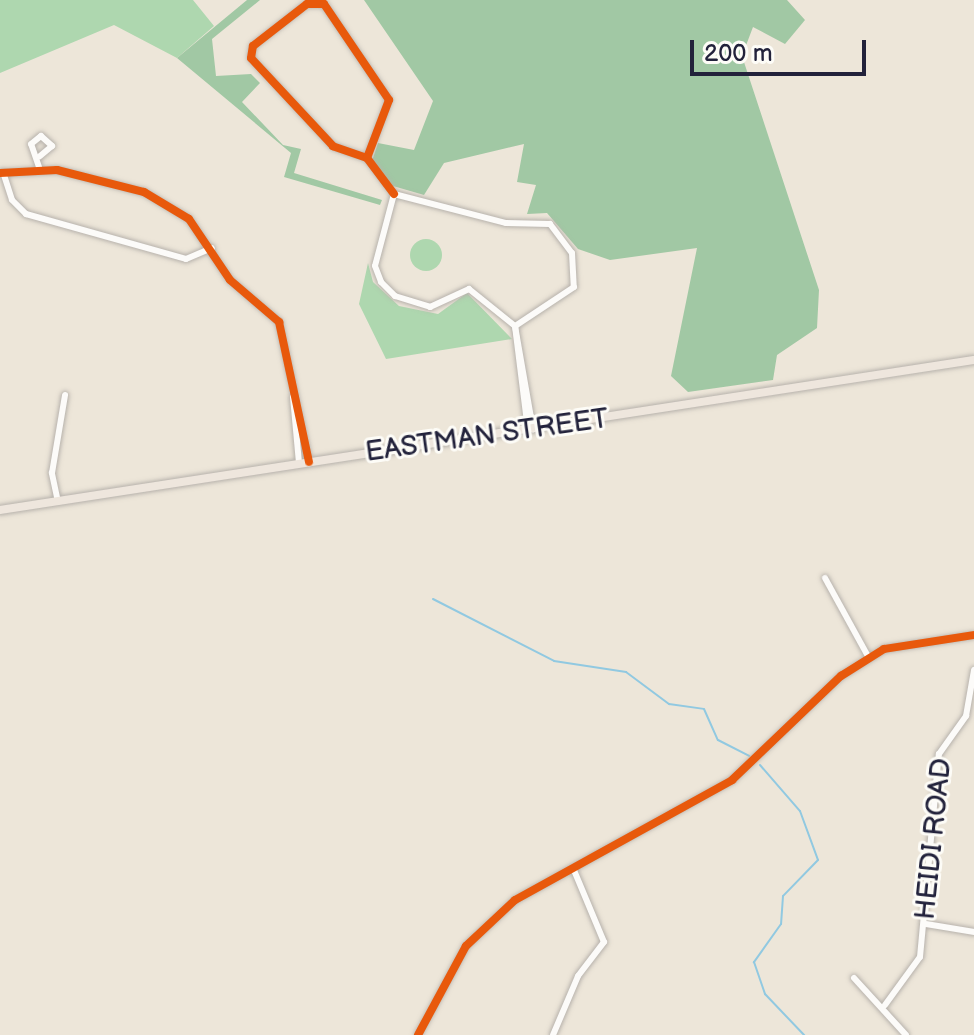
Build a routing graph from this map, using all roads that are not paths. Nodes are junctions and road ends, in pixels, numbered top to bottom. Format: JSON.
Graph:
{"nodes":[{"id":1,"x":40,"y":156,"type":"dead end"},
{"id":2,"x":367,"y":158,"type":"junction"},
{"id":3,"x":39,"y":167,"type":"junction"},
{"id":4,"x":2,"y":173,"type":"edge"},
{"id":5,"x":394,"y":194,"type":"junction"},
{"id":6,"x":212,"y":248,"type":"junction"},
{"id":7,"x":515,"y":326,"type":"junction"},
{"id":8,"x":974,"y":360,"type":"edge"},
{"id":9,"x":65,"y":395,"type":"dead end"},
{"id":10,"x":531,"y":430,"type":"junction"},
{"id":11,"x":304,"y":462,"type":"junction"},
{"id":12,"x":58,"y":502,"type":"junction"},
{"id":13,"x":0,"y":510,"type":"edge"},
{"id":14,"x":825,"y":578,"type":"dead end"},
{"id":15,"x":974,"y":635,"type":"edge"},
{"id":16,"x":869,"y":658,"type":"junction"},
{"id":17,"x":974,"y":670,"type":"edge"},
{"id":18,"x":573,"y":868,"type":"junction"},
{"id":19,"x":926,"y":924,"type":"junction"},
{"id":20,"x":974,"y":932,"type":"edge"},
{"id":21,"x":854,"y":978,"type":"dead end"},
{"id":22,"x":885,"y":1005,"type":"junction"},
{"id":23,"x":418,"y":1035,"type":"edge"},
{"id":24,"x":553,"y":1035,"type":"edge"},
{"id":25,"x":906,"y":1035,"type":"edge"}],
"edges":[{"from":1,"to":3,"type":"street"},
{"from":2,"to":2,"type":"street"},
{"from":2,"to":5,"type":"street"},
{"from":3,"to":4,"type":"street"},
{"from":3,"to":6,"type":"street"},
{"from":4,"to":6,"type":"street"},
{"from":5,"to":7,"type":"street"},
{"from":5,"to":7,"type":"street"},
{"from":6,"to":11,"type":"street"},
{"from":7,"to":10,"type":"street"},
{"from":8,"to":10,"type":"main road","name":"EASTMAN STREET"},
{"from":9,"to":12,"type":"street"},
{"from":10,"to":11,"type":"main road","name":"EASTMAN STREET"},
{"from":11,"to":12,"type":"main road","name":"EASTMAN STREET"},
{"from":12,"to":13,"type":"main road","name":"EASTMAN STREET"},
{"from":14,"to":16,"type":"street"},
{"from":15,"to":16,"type":"street"},
{"from":16,"to":18,"type":"street"},
{"from":17,"to":19,"type":"street","name":"HEIDI ROAD"},
{"from":18,"to":23,"type":"street"},
{"from":18,"to":24,"type":"street"},
{"from":19,"to":20,"type":"street"},
{"from":19,"to":22,"type":"street","name":"HEIDI ROAD"},
{"from":21,"to":22,"type":"street"},
{"from":22,"to":25,"type":"street"}]}
